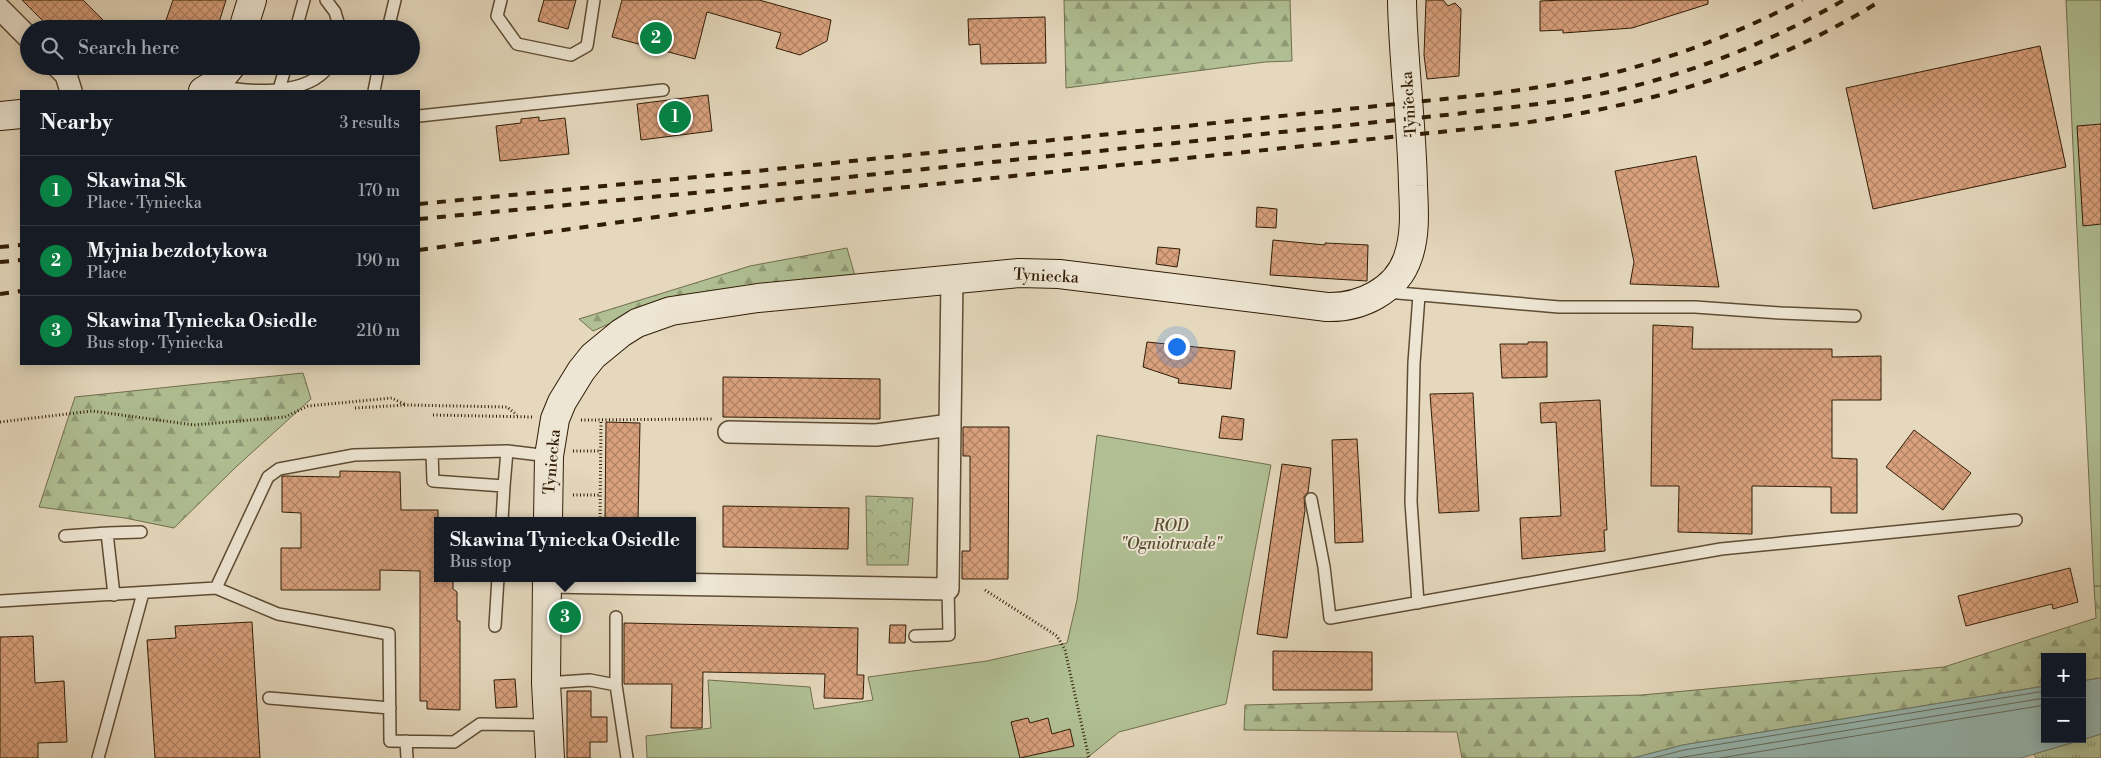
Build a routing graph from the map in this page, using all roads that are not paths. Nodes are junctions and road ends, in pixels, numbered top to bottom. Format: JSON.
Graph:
{"nodes":[{"id":1,"x":252,"y":0,"type":"edge"},
{"id":2,"x":304,"y":0,"type":"edge"},
{"id":3,"x":326,"y":0,"type":"edge"},
{"id":4,"x":395,"y":0,"type":"edge"},
{"id":5,"x":501,"y":0,"type":"edge"},
{"id":6,"x":594,"y":0,"type":"edge"},
{"id":7,"x":1402,"y":0,"type":"edge"},
{"id":8,"x":0,"y":9,"type":"edge"},
{"id":9,"x":246,"y":20,"type":"edge"},
{"id":10,"x":298,"y":20,"type":"edge"},
{"id":11,"x":338,"y":20,"type":"edge"},
{"id":12,"x":390,"y":20,"type":"edge"},
{"id":13,"x":20,"y":29,"type":"edge"},
{"id":14,"x":66,"y":75,"type":"edge"},
{"id":15,"x":283,"y":75,"type":"edge"},
{"id":16,"x":320,"y":75,"type":"edge"},
{"id":17,"x":377,"y":75,"type":"edge"},
{"id":18,"x":215,"y":84,"type":"edge"},
{"id":19,"x":310,"y":87,"type":"edge"},
{"id":20,"x":279,"y":89,"type":"junction"},
{"id":21,"x":71,"y":90,"type":"edge"},
{"id":22,"x":238,"y":90,"type":"edge"},
{"id":23,"x":260,"y":90,"type":"edge"},
{"id":24,"x":374,"y":90,"type":"edge"},
{"id":25,"x":664,"y":90,"type":"dead end"},
{"id":26,"x":20,"y":114,"type":"edge"},
{"id":27,"x":0,"y":116,"type":"edge"},
{"id":28,"x":420,"y":116,"type":"edge"},
{"id":29,"x":952,"y":278,"type":"junction"},
{"id":30,"x":1382,"y":291,"type":"junction"},
{"id":31,"x":1419,"y":295,"type":"junction"},
{"id":32,"x":1854,"y":316,"type":"dead end"},
{"id":33,"x":950,"y":425,"type":"junction"},
{"id":34,"x":729,"y":432,"type":"road end"},
{"id":35,"x":507,"y":451,"type":"junction"},
{"id":36,"x":432,"y":453,"type":"junction"},
{"id":37,"x":549,"y":456,"type":"junction"},
{"id":38,"x":504,"y":486,"type":"junction"},
{"id":39,"x":1311,"y":499,"type":"dead end"},
{"id":40,"x":502,"y":517,"type":"edge"},
{"id":41,"x":548,"y":517,"type":"edge"},
{"id":42,"x":2016,"y":520,"type":"dead end"},
{"id":43,"x":141,"y":532,"type":"dead end"},
{"id":44,"x":107,"y":534,"type":"junction"},
{"id":45,"x":66,"y":536,"type":"dead end"},
{"id":46,"x":498,"y":582,"type":"edge"},
{"id":47,"x":547,"y":582,"type":"edge"},
{"id":48,"x":636,"y":582,"type":"edge"},
{"id":49,"x":216,"y":588,"type":"junction"},
{"id":50,"x":948,"y":589,"type":"junction"},
{"id":51,"x":143,"y":593,"type":"junction"},
{"id":52,"x":114,"y":595,"type":"junction"},
{"id":53,"x":0,"y":601,"type":"edge"},
{"id":54,"x":1418,"y":603,"type":"junction"},
{"id":55,"x":616,"y":617,"type":"dead end"},
{"id":56,"x":495,"y":626,"type":"dead end"},
{"id":57,"x":915,"y":636,"type":"dead end"},
{"id":58,"x":546,"y":683,"type":"junction"},
{"id":59,"x":616,"y":685,"type":"junction"},
{"id":60,"x":269,"y":698,"type":"dead end"},
{"id":61,"x":390,"y":708,"type":"junction"},
{"id":62,"x":548,"y":725,"type":"junction"},
{"id":63,"x":406,"y":741,"type":"junction"},
{"id":64,"x":98,"y":758,"type":"edge"},
{"id":65,"x":407,"y":758,"type":"edge"},
{"id":66,"x":550,"y":758,"type":"edge"},
{"id":67,"x":628,"y":758,"type":"edge"}],
"edges":[{"from":1,"to":9,"type":"street"},
{"from":2,"to":10,"type":"lane"},
{"from":3,"to":11,"type":"lane"},
{"from":4,"to":12,"type":"lane"},
{"from":5,"to":6,"type":"lane"},
{"from":7,"to":30,"type":"street","name":"Tyniecka"},
{"from":8,"to":13,"type":"street"},
{"from":14,"to":21,"type":"street"},
{"from":15,"to":20,"type":"lane"},
{"from":16,"to":19,"type":"lane"},
{"from":17,"to":24,"type":"lane"},
{"from":18,"to":22,"type":"lane"},
{"from":19,"to":20,"type":"lane"},
{"from":20,"to":23,"type":"lane"},
{"from":25,"to":28,"type":"lane"},
{"from":26,"to":27,"type":"street"},
{"from":29,"to":30,"type":"street","name":"Tyniecka"},
{"from":29,"to":33,"type":"street"},
{"from":29,"to":37,"type":"street","name":"Tyniecka"},
{"from":30,"to":31,"type":"lane"},
{"from":31,"to":32,"type":"lane"},
{"from":31,"to":54,"type":"lane"},
{"from":33,"to":34,"type":"street"},
{"from":33,"to":50,"type":"street"},
{"from":35,"to":36,"type":"lane"},
{"from":35,"to":37,"type":"lane"},
{"from":35,"to":38,"type":"lane"},
{"from":36,"to":38,"type":"lane"},
{"from":36,"to":49,"type":"lane"},
{"from":37,"to":41,"type":"street","name":"Tyniecka"},
{"from":38,"to":40,"type":"lane"},
{"from":39,"to":54,"type":"lane"},
{"from":42,"to":54,"type":"lane"},
{"from":43,"to":44,"type":"lane"},
{"from":44,"to":45,"type":"lane"},
{"from":44,"to":52,"type":"lane"},
{"from":46,"to":56,"type":"lane"},
{"from":47,"to":58,"type":"street"},
{"from":48,"to":50,"type":"street"},
{"from":49,"to":51,"type":"lane"},
{"from":49,"to":61,"type":"lane"},
{"from":50,"to":57,"type":"lane"},
{"from":51,"to":52,"type":"lane"},
{"from":51,"to":64,"type":"lane"},
{"from":52,"to":53,"type":"lane"},
{"from":55,"to":59,"type":"lane"},
{"from":58,"to":59,"type":"lane"},
{"from":58,"to":62,"type":"street"},
{"from":59,"to":67,"type":"lane"},
{"from":60,"to":61,"type":"lane"},
{"from":61,"to":63,"type":"lane"},
{"from":62,"to":63,"type":"lane"},
{"from":62,"to":66,"type":"street"},
{"from":63,"to":65,"type":"lane"}]}
